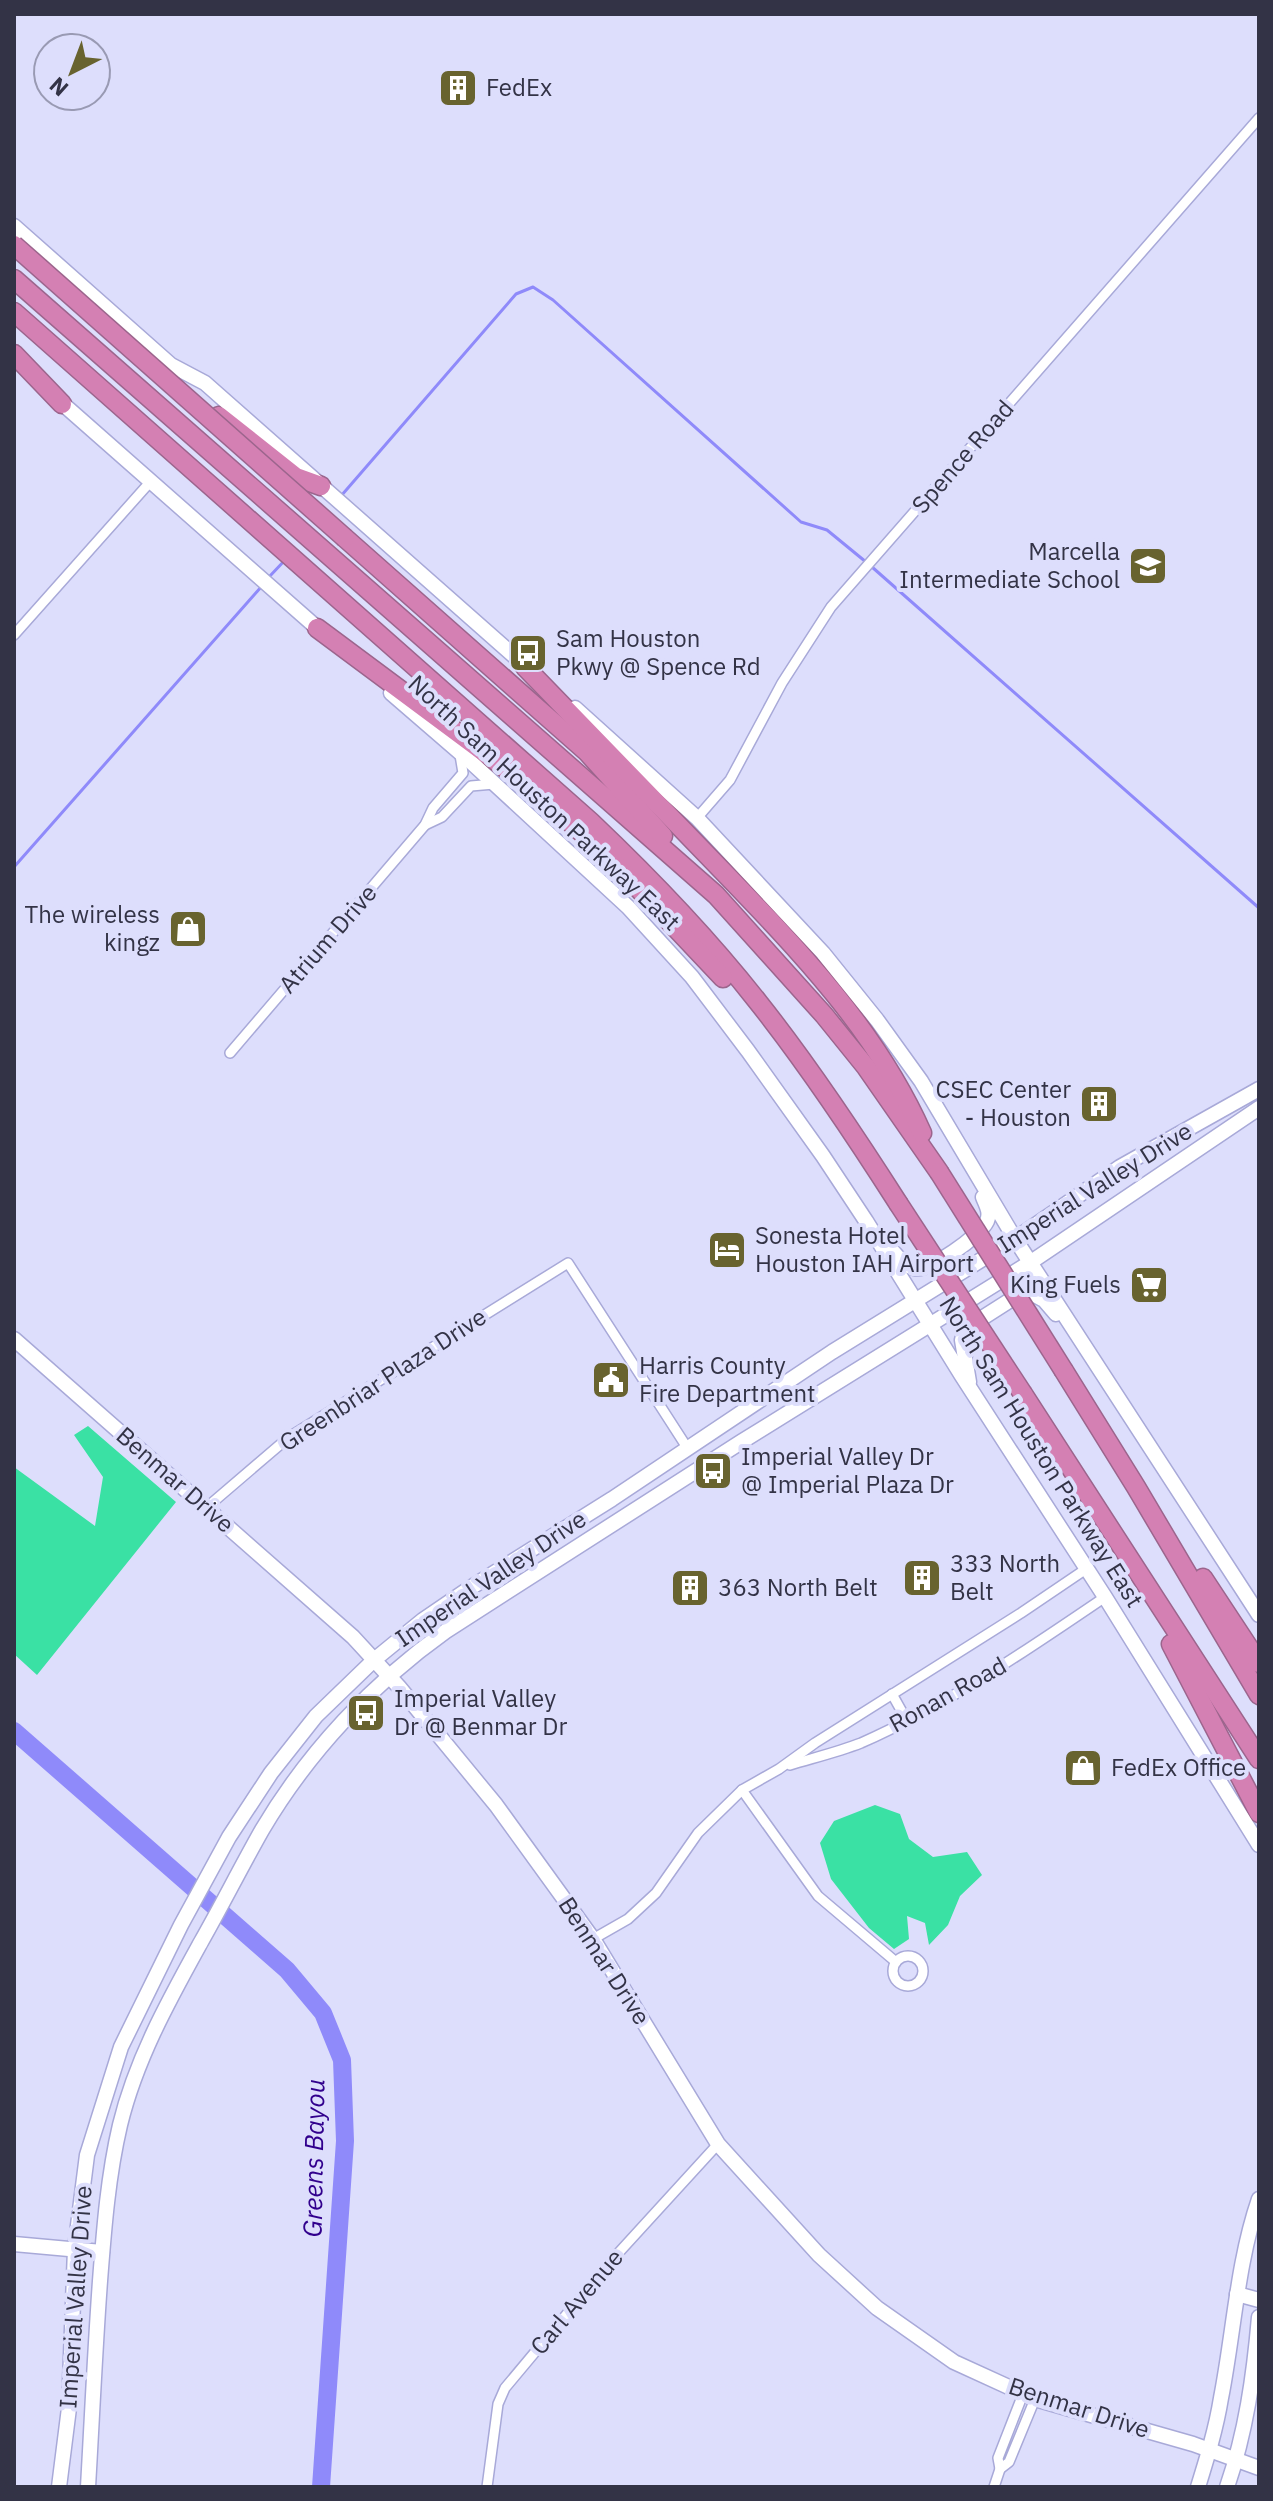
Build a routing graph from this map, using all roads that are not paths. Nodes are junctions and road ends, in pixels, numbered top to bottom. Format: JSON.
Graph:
{"nodes":[{"id":1,"x":1259,"y":118,"type":"edge"},
{"id":2,"x":14,"y":226,"type":"edge"},
{"id":3,"x":14,"y":245,"type":"edge"},
{"id":4,"x":14,"y":255,"type":"edge"},
{"id":5,"x":14,"y":279,"type":"edge"},
{"id":6,"x":14,"y":312,"type":"edge"},
{"id":7,"x":14,"y":354,"type":"edge"},
{"id":8,"x":14,"y":362,"type":"edge"},
{"id":9,"x":62,"y":404,"type":"junction"},
{"id":10,"x":151,"y":481,"type":"junction"},
{"id":11,"x":321,"y":486,"type":"junction"},
{"id":12,"x":317,"y":628,"type":"junction"},
{"id":13,"x":14,"y":635,"type":"edge"},
{"id":14,"x":525,"y":667,"type":"junction"},
{"id":15,"x":459,"y":752,"type":"junction"},
{"id":16,"x":494,"y":784,"type":"junction"},
{"id":17,"x":697,"y":818,"type":"junction"},
{"id":18,"x":425,"y":825,"type":"junction"},
{"id":19,"x":716,"y":895,"type":"junction"},
{"id":20,"x":230,"y":1053,"type":"dead end"},
{"id":21,"x":805,"y":1064,"type":"junction"},
{"id":22,"x":1259,"y":1089,"type":"edge"},
{"id":23,"x":1259,"y":1108,"type":"edge"},
{"id":24,"x":1187,"y":1129,"type":"junction"},
{"id":25,"x":1199,"y":1150,"type":"junction"},
{"id":26,"x":939,"y":1172,"type":"junction"},
{"id":27,"x":977,"y":1174,"type":"junction"},
{"id":28,"x":866,"y":1221,"type":"junction"},
{"id":29,"x":1015,"y":1239,"type":"junction"},
{"id":30,"x":1031,"y":1262,"type":"junction"},
{"id":31,"x":915,"y":1300,"type":"junction"},
{"id":32,"x":931,"y":1325,"type":"junction"},
{"id":33,"x":14,"y":1339,"type":"edge"},
{"id":34,"x":1084,"y":1343,"type":"junction"},
{"id":35,"x":971,"y":1391,"type":"junction"},
{"id":36,"x":728,"y":1422,"type":"junction"},
{"id":37,"x":741,"y":1442,"type":"junction"},
{"id":38,"x":688,"y":1449,"type":"junction"},
{"id":39,"x":1113,"y":1451,"type":"junction"},
{"id":40,"x":206,"y":1508,"type":"junction"},
{"id":41,"x":1126,"y":1557,"type":"junction"},
{"id":42,"x":1086,"y":1569,"type":"junction"},
{"id":43,"x":1105,"y":1597,"type":"junction"},
{"id":44,"x":1259,"y":1615,"type":"edge"},
{"id":45,"x":374,"y":1660,"type":"junction"},
{"id":46,"x":1259,"y":1663,"type":"edge"},
{"id":47,"x":390,"y":1677,"type":"junction"},
{"id":48,"x":892,"y":1694,"type":"junction"},
{"id":49,"x":1259,"y":1695,"type":"edge"},
{"id":50,"x":906,"y":1719,"type":"junction"},
{"id":51,"x":1259,"y":1759,"type":"edge"},
{"id":52,"x":779,"y":1769,"type":"junction"},
{"id":53,"x":263,"y":1785,"type":"junction"},
{"id":54,"x":742,"y":1790,"type":"junction"},
{"id":55,"x":283,"y":1798,"type":"junction"},
{"id":56,"x":1259,"y":1813,"type":"edge"},
{"id":57,"x":1259,"y":1845,"type":"edge"},
{"id":58,"x":593,"y":1939,"type":"junction"},
{"id":59,"x":896,"y":1962,"type":"dead end"},
{"id":60,"x":718,"y":2144,"type":"junction"},
{"id":61,"x":1259,"y":2199,"type":"edge"},
{"id":62,"x":14,"y":2244,"type":"edge"},
{"id":63,"x":75,"y":2249,"type":"junction"},
{"id":64,"x":102,"y":2252,"type":"junction"},
{"id":65,"x":1237,"y":2294,"type":"junction"},
{"id":66,"x":1259,"y":2300,"type":"edge"},
{"id":67,"x":1259,"y":2317,"type":"edge"},
{"id":68,"x":1029,"y":2397,"type":"junction"},
{"id":69,"x":69,"y":2408,"type":"junction"},
{"id":70,"x":93,"y":2413,"type":"junction"},
{"id":71,"x":1210,"y":2450,"type":"junction"},
{"id":72,"x":1235,"y":2459,"type":"junction"},
{"id":73,"x":1259,"y":2468,"type":"edge"},
{"id":74,"x":59,"y":2487,"type":"edge"},
{"id":75,"x":88,"y":2487,"type":"edge"},
{"id":76,"x":487,"y":2487,"type":"edge"},
{"id":77,"x":994,"y":2487,"type":"edge"},
{"id":78,"x":1198,"y":2487,"type":"edge"},
{"id":79,"x":1227,"y":2487,"type":"edge"}],
"edges":[{"from":1,"to":17,"type":"street","name":"Spence Road"},
{"from":2,"to":11,"type":"main road"},
{"from":3,"to":19,"type":"highway","bridge":true},
{"from":4,"to":11,"type":"highway"},
{"from":5,"to":19,"type":"highway","name":"North Sam Houston Parkway East"},
{"from":6,"to":21,"type":"highway","name":"North Sam Houston Parkway East"},
{"from":7,"to":9,"type":"highway"},
{"from":8,"to":9,"type":"main road","name":"North Sam Houston Parkway East"},
{"from":9,"to":10,"type":"main road","name":"North Sam Houston Parkway East"},
{"from":10,"to":12,"type":"main road","name":"North Sam Houston Parkway East"},
{"from":10,"to":13,"type":"street"},
{"from":11,"to":14,"type":"main road"},
{"from":12,"to":15,"type":"main road","name":"North Sam Houston Parkway East"},
{"from":12,"to":21,"type":"highway"},
{"from":14,"to":17,"type":"main road"},
{"from":14,"to":26,"type":"highway"},
{"from":15,"to":16,"type":"main road","name":"North Sam Houston Parkway East"},
{"from":15,"to":18,"type":"street","name":"Atrium Drive"},
{"from":16,"to":18,"type":"street","name":"Atrium Drive"},
{"from":16,"to":28,"type":"main road","name":"North Sam Houston Parkway East"},
{"from":17,"to":27,"type":"main road"},
{"from":18,"to":20,"type":"street","name":"Atrium Drive"},
{"from":19,"to":26,"type":"highway","name":"North Sam Houston Parkway East"},
{"from":21,"to":41,"type":"highway","name":"North Sam Houston Parkway East","bridge":true},
{"from":22,"to":24,"type":"main road","name":"Imperial Valley Drive"},
{"from":23,"to":25,"type":"main road","name":"Imperial Valley Drive"},
{"from":24,"to":25,"type":"main road"},
{"from":24,"to":29,"type":"main road","name":"Imperial Valley Drive"},
{"from":25,"to":30,"type":"main road","name":"Imperial Valley Drive"},
{"from":26,"to":39,"type":"highway","name":"North Sam Houston Parkway East","bridge":true},
{"from":27,"to":28,"type":"main road"},
{"from":27,"to":29,"type":"main road"},
{"from":28,"to":31,"type":"main road","name":"North Sam Houston Parkway East"},
{"from":29,"to":30,"type":"main road"},
{"from":29,"to":31,"type":"main road","name":"Imperial Valley Drive"},
{"from":30,"to":32,"type":"main road","name":"Imperial Valley Drive"},
{"from":30,"to":34,"type":"main road"},
{"from":31,"to":32,"type":"main road","name":"North Sam Houston Parkway East"},
{"from":31,"to":36,"type":"main road","name":"Imperial Valley Drive"},
{"from":32,"to":35,"type":"main road","name":"North Sam Houston Parkway East"},
{"from":32,"to":37,"type":"main road","name":"Imperial Valley Drive"},
{"from":33,"to":40,"type":"main road","name":"Benmar Drive"},
{"from":34,"to":35,"type":"main road"},
{"from":34,"to":44,"type":"main road"},
{"from":35,"to":42,"type":"main road","name":"North Sam Houston Parkway East"},
{"from":36,"to":37,"type":"main road"},
{"from":36,"to":38,"type":"main road","name":"Imperial Valley Drive"},
{"from":37,"to":47,"type":"main road","name":"Imperial Valley Drive"},
{"from":38,"to":40,"type":"street","name":"Greenbriar Plaza Drive"},
{"from":38,"to":45,"type":"main road","name":"Imperial Valley Drive"},
{"from":39,"to":46,"type":"highway"},
{"from":39,"to":49,"type":"highway","name":"North Sam Houston Parkway East"},
{"from":40,"to":45,"type":"main road","name":"Benmar Drive"},
{"from":41,"to":51,"type":"highway","name":"North Sam Houston Parkway East"},
{"from":41,"to":56,"type":"highway"},
{"from":42,"to":43,"type":"main road","name":"North Sam Houston Parkway East"},
{"from":42,"to":48,"type":"street","name":"Ronan Road"},
{"from":43,"to":50,"type":"street","name":"Ronan Road"},
{"from":43,"to":57,"type":"main road","name":"North Sam Houston Parkway East"},
{"from":45,"to":47,"type":"main road","name":"Benmar Drive"},
{"from":45,"to":53,"type":"main road","name":"Imperial Valley Drive"},
{"from":47,"to":55,"type":"main road","name":"Imperial Valley Drive"},
{"from":47,"to":58,"type":"main road","name":"Benmar Drive"},
{"from":48,"to":50,"type":"street"},
{"from":48,"to":52,"type":"street","name":"Ronan Road"},
{"from":50,"to":52,"type":"street","name":"Ronan Road"},
{"from":52,"to":54,"type":"street","name":"Ronan Road"},
{"from":53,"to":55,"type":"main road"},
{"from":53,"to":63,"type":"main road","name":"Imperial Valley Drive"},
{"from":54,"to":58,"type":"street","name":"Ronan Road"},
{"from":54,"to":59,"type":"street"},
{"from":55,"to":64,"type":"main road","name":"Imperial Valley Drive"},
{"from":58,"to":60,"type":"main road","name":"Benmar Drive"},
{"from":60,"to":68,"type":"main road","name":"Benmar Drive"},
{"from":60,"to":76,"type":"street","name":"Carl Avenue"},
{"from":61,"to":65,"type":"main road"},
{"from":62,"to":63,"type":"main road"},
{"from":63,"to":64,"type":"main road"},
{"from":63,"to":69,"type":"main road","name":"Imperial Valley Drive"},
{"from":64,"to":70,"type":"main road","name":"Imperial Valley Drive"},
{"from":65,"to":66,"type":"main road"},
{"from":65,"to":71,"type":"main road"},
{"from":67,"to":72,"type":"main road"},
{"from":68,"to":71,"type":"main road","name":"Benmar Drive"},
{"from":68,"to":77,"type":"street"},
{"from":69,"to":70,"type":"main road"},
{"from":69,"to":74,"type":"main road","name":"Imperial Valley Drive"},
{"from":70,"to":75,"type":"main road","name":"Imperial Valley Drive"},
{"from":71,"to":72,"type":"main road","name":"Benmar Drive"},
{"from":71,"to":78,"type":"main road"},
{"from":72,"to":73,"type":"main road","name":"Benmar Drive"},
{"from":72,"to":79,"type":"main road"}]}
